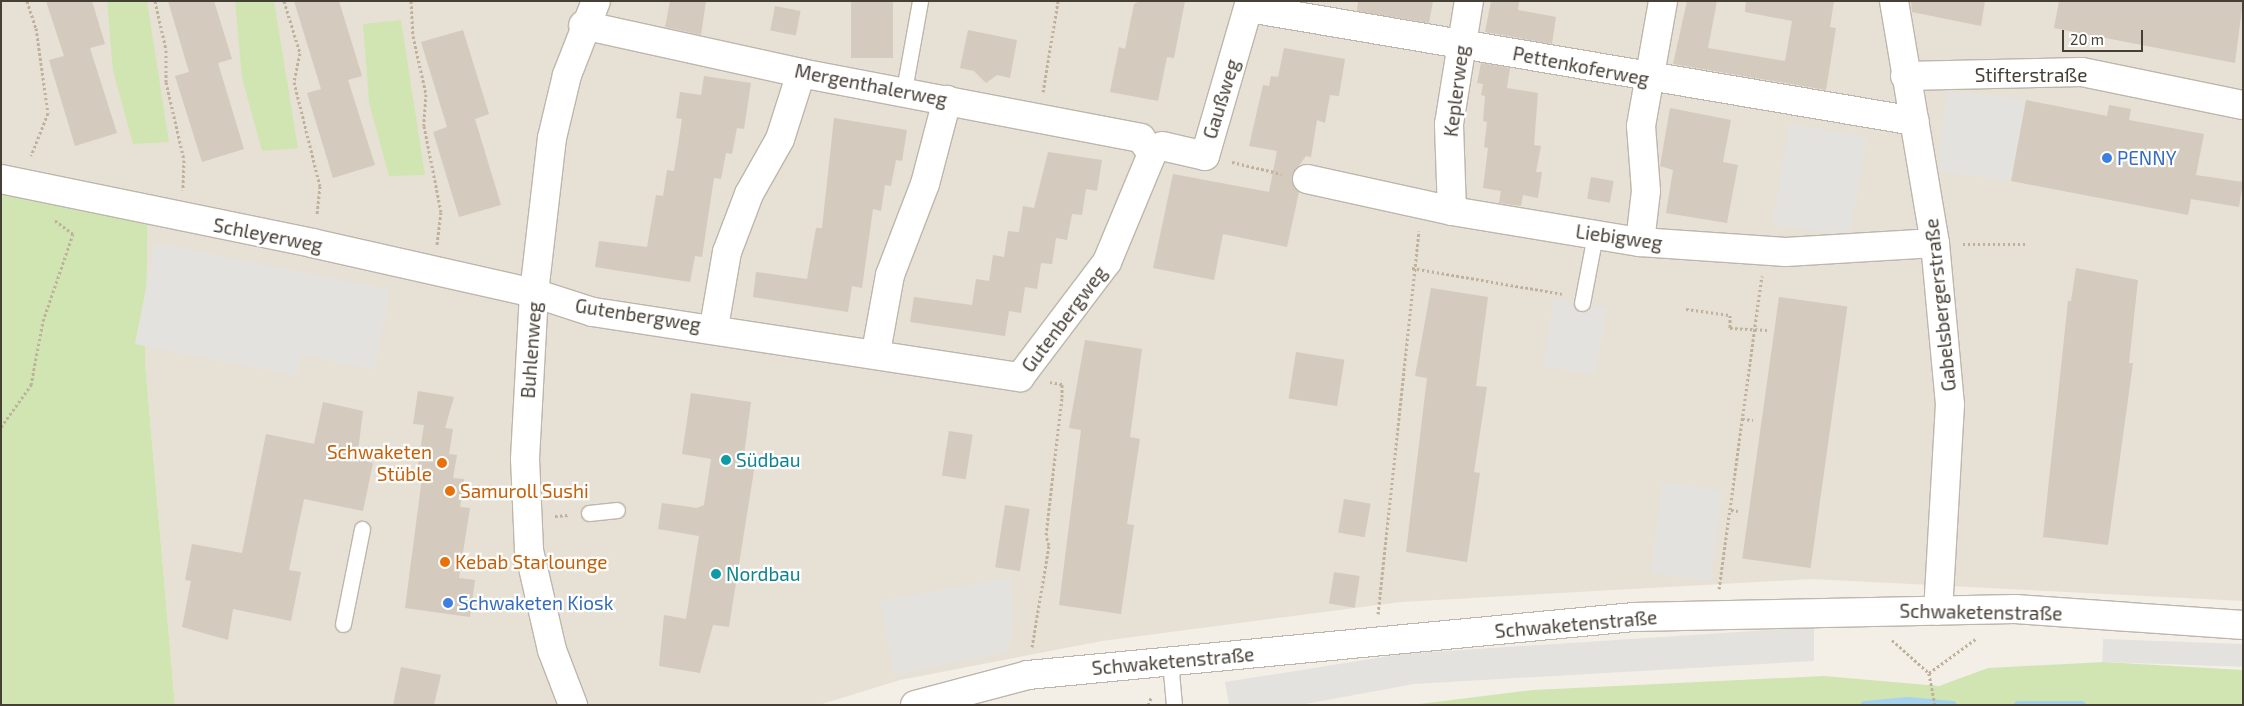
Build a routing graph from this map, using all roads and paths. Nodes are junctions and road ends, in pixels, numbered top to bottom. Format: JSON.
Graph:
{"nodes":[{"id":1,"x":27,"y":1,"type":"edge"},
{"id":2,"x":155,"y":1,"type":"edge"},
{"id":3,"x":284,"y":1,"type":"edge"},
{"id":4,"x":411,"y":1,"type":"edge"},
{"id":5,"x":596,"y":1,"type":"edge"},
{"id":6,"x":920,"y":1,"type":"edge"},
{"id":7,"x":1058,"y":1,"type":"edge"},
{"id":8,"x":1469,"y":1,"type":"edge"},
{"id":9,"x":1663,"y":1,"type":"edge"},
{"id":10,"x":1894,"y":1,"type":"edge"},
{"id":11,"x":1250,"y":5,"type":"edge"},
{"id":12,"x":583,"y":25,"type":"junction"},
{"id":13,"x":1462,"y":43,"type":"junction"},
{"id":14,"x":801,"y":73,"type":"junction"},
{"id":15,"x":1905,"y":76,"type":"junction"},
{"id":16,"x":1650,"y":79,"type":"junction"},
{"id":17,"x":904,"y":90,"type":"junction"},
{"id":18,"x":947,"y":100,"type":"junction"},
{"id":19,"x":2243,"y":105,"type":"edge"},
{"id":20,"x":1039,"y":116,"type":"junction"},
{"id":21,"x":1914,"y":121,"type":"junction"},
{"id":22,"x":1157,"y":150,"type":"junction"},
{"id":23,"x":1205,"y":156,"type":"junction"},
{"id":24,"x":184,"y":178,"type":"dead end"},
{"id":25,"x":1307,"y":180,"type":"joint"},
{"id":26,"x":13,"y":181,"type":"edge"},
{"id":27,"x":60,"y":192,"type":"junction"},
{"id":28,"x":319,"y":204,"type":"dead end"},
{"id":29,"x":1423,"y":205,"type":"junction"},
{"id":30,"x":1452,"y":211,"type":"junction"},
{"id":31,"x":440,"y":231,"type":"dead end"},
{"id":32,"x":1595,"y":235,"type":"junction"},
{"id":33,"x":1640,"y":242,"type":"junction"},
{"id":34,"x":1935,"y":243,"type":"junction"},
{"id":35,"x":2025,"y":244,"type":"dead end"},
{"id":36,"x":1766,"y":250,"type":"junction"},
{"id":37,"x":1412,"y":268,"type":"junction"},
{"id":38,"x":534,"y":293,"type":"junction"},
{"id":39,"x":1583,"y":300,"type":"joint"},
{"id":40,"x":1686,"y":309,"type":"dead end"},
{"id":41,"x":714,"y":328,"type":"junction"},
{"id":42,"x":1754,"y":329,"type":"junction"},
{"id":43,"x":1767,"y":330,"type":"dead end"},
{"id":44,"x":876,"y":352,"type":"junction"},
{"id":45,"x":1020,"y":377,"type":"junction"},
{"id":46,"x":1742,"y":419,"type":"junction"},
{"id":47,"x":1753,"y":420,"type":"dead end"},
{"id":48,"x":1,"y":427,"type":"edge"},
{"id":49,"x":617,"y":510,"type":"dead end"},
{"id":50,"x":1731,"y":510,"type":"junction"},
{"id":51,"x":1738,"y":511,"type":"dead end"},
{"id":52,"x":589,"y":513,"type":"joint"},
{"id":53,"x":527,"y":519,"type":"junction"},
{"id":54,"x":362,"y":529,"type":"dead end"},
{"id":55,"x":1938,"y":611,"type":"junction"},
{"id":56,"x":1715,"y":615,"type":"junction"},
{"id":57,"x":343,"y":624,"type":"dead end"},
{"id":58,"x":2243,"y":624,"type":"edge"},
{"id":59,"x":1980,"y":636,"type":"dead end"},
{"id":60,"x":1375,"y":641,"type":"junction"},
{"id":61,"x":1170,"y":661,"type":"junction"},
{"id":62,"x":1028,"y":675,"type":"junction"},
{"id":63,"x":1150,"y":700,"type":"dead end"},
{"id":64,"x":573,"y":703,"type":"edge"},
{"id":65,"x":915,"y":705,"type":"edge"},
{"id":66,"x":1148,"y":705,"type":"edge"},
{"id":67,"x":1174,"y":705,"type":"edge"},
{"id":68,"x":1935,"y":705,"type":"edge"}],
"edges":[{"from":1,"to":26,"type":"path"},
{"from":2,"to":24,"type":"path"},
{"from":3,"to":28,"type":"path"},
{"from":4,"to":31,"type":"path"},
{"from":5,"to":12,"type":"street","name":"Buhlenweg"},
{"from":6,"to":17,"type":"lane"},
{"from":7,"to":20,"type":"path"},
{"from":8,"to":13,"type":"street","name":"Keplerweg"},
{"from":9,"to":16,"type":"street"},
{"from":10,"to":15,"type":"street","name":"Gabelsbergerstraße"},
{"from":11,"to":13,"type":"street","name":"Pettenkoferweg"},
{"from":11,"to":23,"type":"street","name":"Gaußweg"},
{"from":12,"to":14,"type":"street","name":"Mergenthalerweg"},
{"from":12,"to":38,"type":"street","name":"Buhlenweg"},
{"from":13,"to":16,"type":"street","name":"Pettenkoferweg"},
{"from":13,"to":30,"type":"street","name":"Keplerweg"},
{"from":14,"to":17,"type":"street","name":"Mergenthalerweg"},
{"from":14,"to":41,"type":"street","name":"Gutenbergweg"},
{"from":15,"to":19,"type":"street","name":"Stifterstraße"},
{"from":15,"to":21,"type":"street","name":"Gabelsbergerstraße"},
{"from":16,"to":21,"type":"street","name":"Pettenkoferweg"},
{"from":16,"to":33,"type":"street"},
{"from":17,"to":18,"type":"street","name":"Mergenthalerweg"},
{"from":18,"to":20,"type":"street","name":"Mergenthalerweg"},
{"from":18,"to":44,"type":"street"},
{"from":20,"to":22,"type":"street","name":"Mergenthalerweg"},
{"from":21,"to":34,"type":"street","name":"Gabelsbergerstraße"},
{"from":22,"to":23,"type":"street","name":"Gaußweg"},
{"from":22,"to":45,"type":"street","name":"Gutenbergweg"},
{"from":23,"to":25,"type":"path"},
{"from":25,"to":29,"type":"street","name":"Liebigweg"},
{"from":26,"to":27,"type":"street","name":"Schleyerweg"},
{"from":27,"to":38,"type":"street","name":"Schleyerweg"},
{"from":27,"to":48,"type":"path"},
{"from":29,"to":30,"type":"street","name":"Liebigweg"},
{"from":29,"to":37,"type":"path"},
{"from":30,"to":32,"type":"street","name":"Liebigweg"},
{"from":32,"to":33,"type":"street","name":"Liebigweg"},
{"from":32,"to":39,"type":"lane"},
{"from":33,"to":36,"type":"street","name":"Liebigweg"},
{"from":34,"to":35,"type":"path"},
{"from":34,"to":36,"type":"street","name":"Liebigweg"},
{"from":34,"to":55,"type":"street","name":"Gabelsbergerstraße"},
{"from":36,"to":42,"type":"path"},
{"from":37,"to":39,"type":"path"},
{"from":37,"to":60,"type":"path"},
{"from":38,"to":41,"type":"street","name":"Gutenbergweg"},
{"from":38,"to":53,"type":"street","name":"Buhlenweg"},
{"from":40,"to":42,"type":"path"},
{"from":41,"to":44,"type":"street","name":"Gutenbergweg"},
{"from":42,"to":43,"type":"path"},
{"from":42,"to":46,"type":"path"},
{"from":44,"to":45,"type":"street","name":"Gutenbergweg"},
{"from":45,"to":62,"type":"path"},
{"from":46,"to":47,"type":"path"},
{"from":46,"to":50,"type":"path"},
{"from":49,"to":52,"type":"lane"},
{"from":50,"to":51,"type":"path"},
{"from":50,"to":56,"type":"path"},
{"from":52,"to":53,"type":"path"},
{"from":53,"to":64,"type":"street","name":"Buhlenweg"},
{"from":54,"to":57,"type":"lane"},
{"from":55,"to":56,"type":"street","name":"Schwaketenstraße"},
{"from":55,"to":58,"type":"street","name":"Schwaketenstraße"},
{"from":56,"to":60,"type":"street","name":"Schwaketenstraße"},
{"from":59,"to":68,"type":"path"},
{"from":60,"to":61,"type":"street","name":"Schwaketenstraße"},
{"from":61,"to":62,"type":"street","name":"Schwaketenstraße"},
{"from":61,"to":67,"type":"lane"},
{"from":62,"to":65,"type":"street","name":"Schwaketenstraße"},
{"from":63,"to":66,"type":"path"}]}
